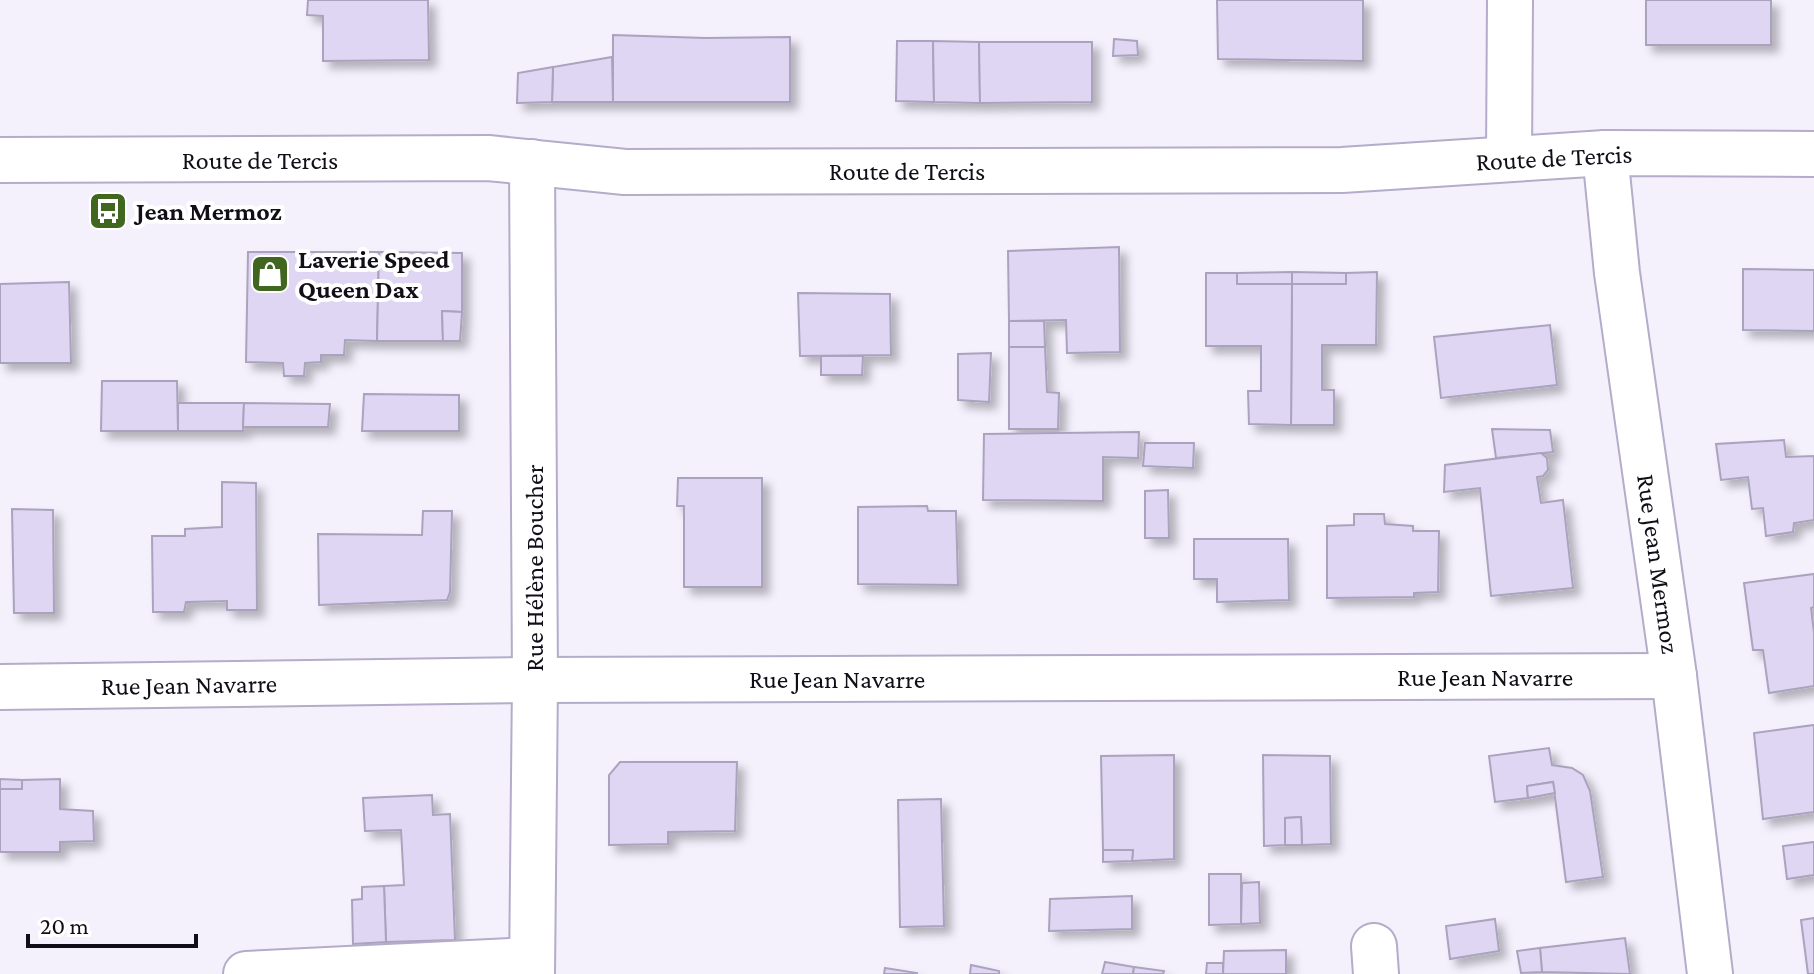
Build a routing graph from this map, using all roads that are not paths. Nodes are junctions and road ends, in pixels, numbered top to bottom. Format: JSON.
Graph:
{"nodes":[{"id":1,"x":1510,"y":0,"type":"edge"},
{"id":2,"x":1605,"y":153,"type":"junction"},
{"id":3,"x":1814,"y":154,"type":"edge"},
{"id":4,"x":1509,"y":158,"type":"junction"},
{"id":5,"x":0,"y":160,"type":"edge"},
{"id":6,"x":532,"y":162,"type":"junction"},
{"id":7,"x":1674,"y":676,"type":"junction"},
{"id":8,"x":535,"y":680,"type":"junction"},
{"id":9,"x":0,"y":687,"type":"edge"},
{"id":10,"x":532,"y":967,"type":"edge"},
{"id":11,"x":246,"y":974,"type":"edge"},
{"id":12,"x":1710,"y":974,"type":"edge"}],
"edges":[{"from":1,"to":4,"type":"street"},
{"from":2,"to":3,"type":"street","name":"Route de Tercis"},
{"from":2,"to":4,"type":"street","name":"Route de Tercis"},
{"from":2,"to":7,"type":"street","name":"Rue Jean Mermoz"},
{"from":4,"to":6,"type":"street","name":"Route de Tercis"},
{"from":5,"to":6,"type":"street","name":"Route de Tercis"},
{"from":6,"to":8,"type":"street","name":"Rue Hélène Boucher"},
{"from":7,"to":8,"type":"street","name":"Rue Jean Navarre"},
{"from":7,"to":12,"type":"street","name":"Rue Jean Mermoz"},
{"from":8,"to":9,"type":"street","name":"Rue Jean Navarre"},
{"from":8,"to":10,"type":"street","name":"Rue Hélène Boucher"},
{"from":10,"to":11,"type":"street"}]}
